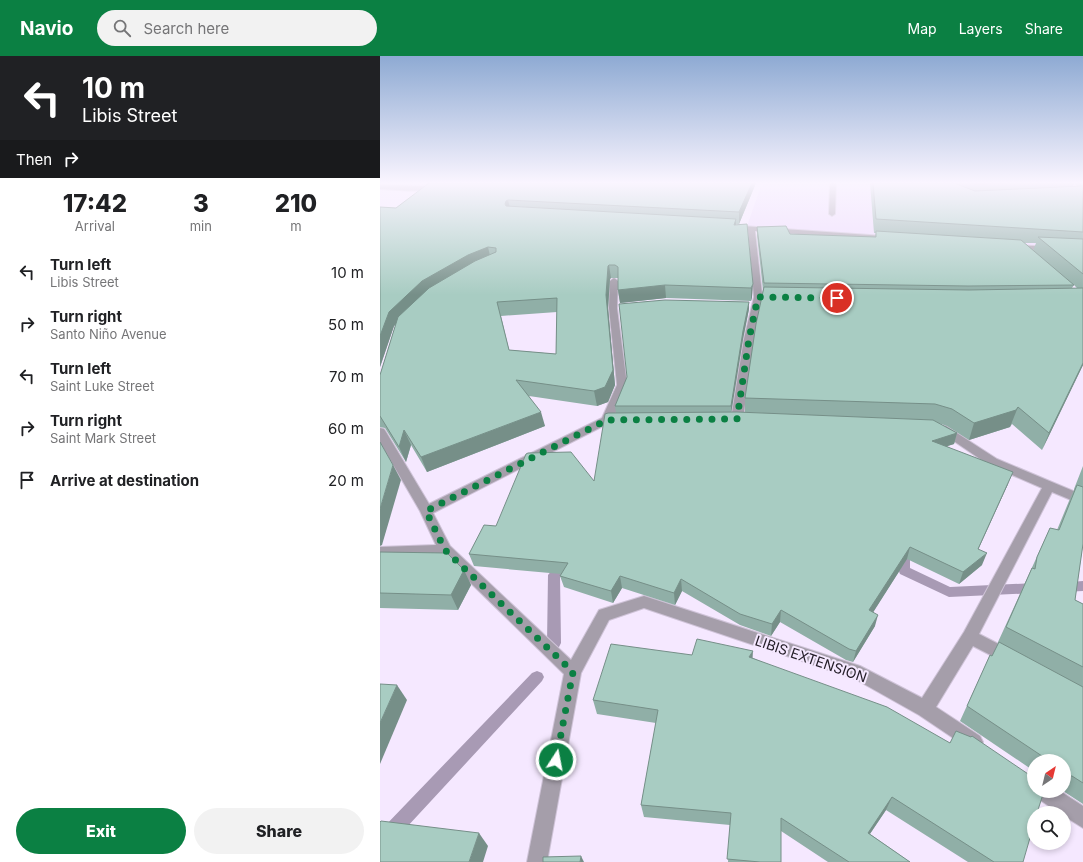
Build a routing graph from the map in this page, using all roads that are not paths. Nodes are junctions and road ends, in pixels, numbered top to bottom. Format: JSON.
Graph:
{"nodes":[{"id":1,"x":720,"y":226,"type":"edge"},
{"id":2,"x":751,"y":228,"type":"junction"},
{"id":3,"x":890,"y":238,"type":"edge"},
{"id":4,"x":1007,"y":246,"type":"edge"},
{"id":5,"x":1022,"y":247,"type":"junction"},
{"id":6,"x":1083,"y":250,"type":"edge"},
{"id":7,"x":1033,"y":256,"type":"edge"},
{"id":8,"x":614,"y":281,"type":"dead end"},
{"id":9,"x":790,"y":298,"type":"edge"},
{"id":10,"x":753,"y":303,"type":"junction"},
{"id":11,"x":607,"y":420,"type":"junction"},
{"id":12,"x":630,"y":420,"type":"edge"},
{"id":13,"x":752,"y":420,"type":"edge"},
{"id":14,"x":931,"y":426,"type":"edge"},
{"id":15,"x":380,"y":432,"type":"edge"},
{"id":16,"x":1049,"y":486,"type":"junction"},
{"id":17,"x":1083,"y":500,"type":"edge"},
{"id":18,"x":426,"y":511,"type":"junction"},
{"id":19,"x":445,"y":550,"type":"junction"},
{"id":20,"x":380,"y":552,"type":"edge"},
{"id":21,"x":970,"y":637,"type":"junction"},
{"id":22,"x":1023,"y":666,"type":"edge"},
{"id":23,"x":573,"y":672,"type":"junction"},
{"id":24,"x":925,"y":709,"type":"junction"},
{"id":25,"x":989,"y":753,"type":"edge"},
{"id":26,"x":1054,"y":798,"type":"edge"},
{"id":27,"x":1083,"y":818,"type":"edge"},
{"id":28,"x":537,"y":862,"type":"edge"}],
"edges":[{"from":1,"to":2,"type":"street"},
{"from":2,"to":3,"type":"street"},
{"from":2,"to":10,"type":"street"},
{"from":4,"to":5,"type":"street"},
{"from":5,"to":6,"type":"street"},
{"from":5,"to":7,"type":"street"},
{"from":8,"to":11,"type":"street"},
{"from":9,"to":10,"type":"street"},
{"from":10,"to":13,"type":"street"},
{"from":11,"to":12,"type":"street"},
{"from":11,"to":18,"type":"street"},
{"from":14,"to":16,"type":"street"},
{"from":15,"to":18,"type":"street"},
{"from":16,"to":17,"type":"street"},
{"from":16,"to":21,"type":"street"},
{"from":18,"to":19,"type":"street"},
{"from":19,"to":20,"type":"street"},
{"from":19,"to":23,"type":"street"},
{"from":21,"to":22,"type":"street"},
{"from":21,"to":24,"type":"street"},
{"from":23,"to":24,"type":"street","name":"LIBIS EXTENSION"},
{"from":23,"to":28,"type":"street","name":"LIBIS EXTENSION"},
{"from":24,"to":25,"type":"street","name":"LIBIS EXTENSION"},
{"from":26,"to":27,"type":"street"}]}
